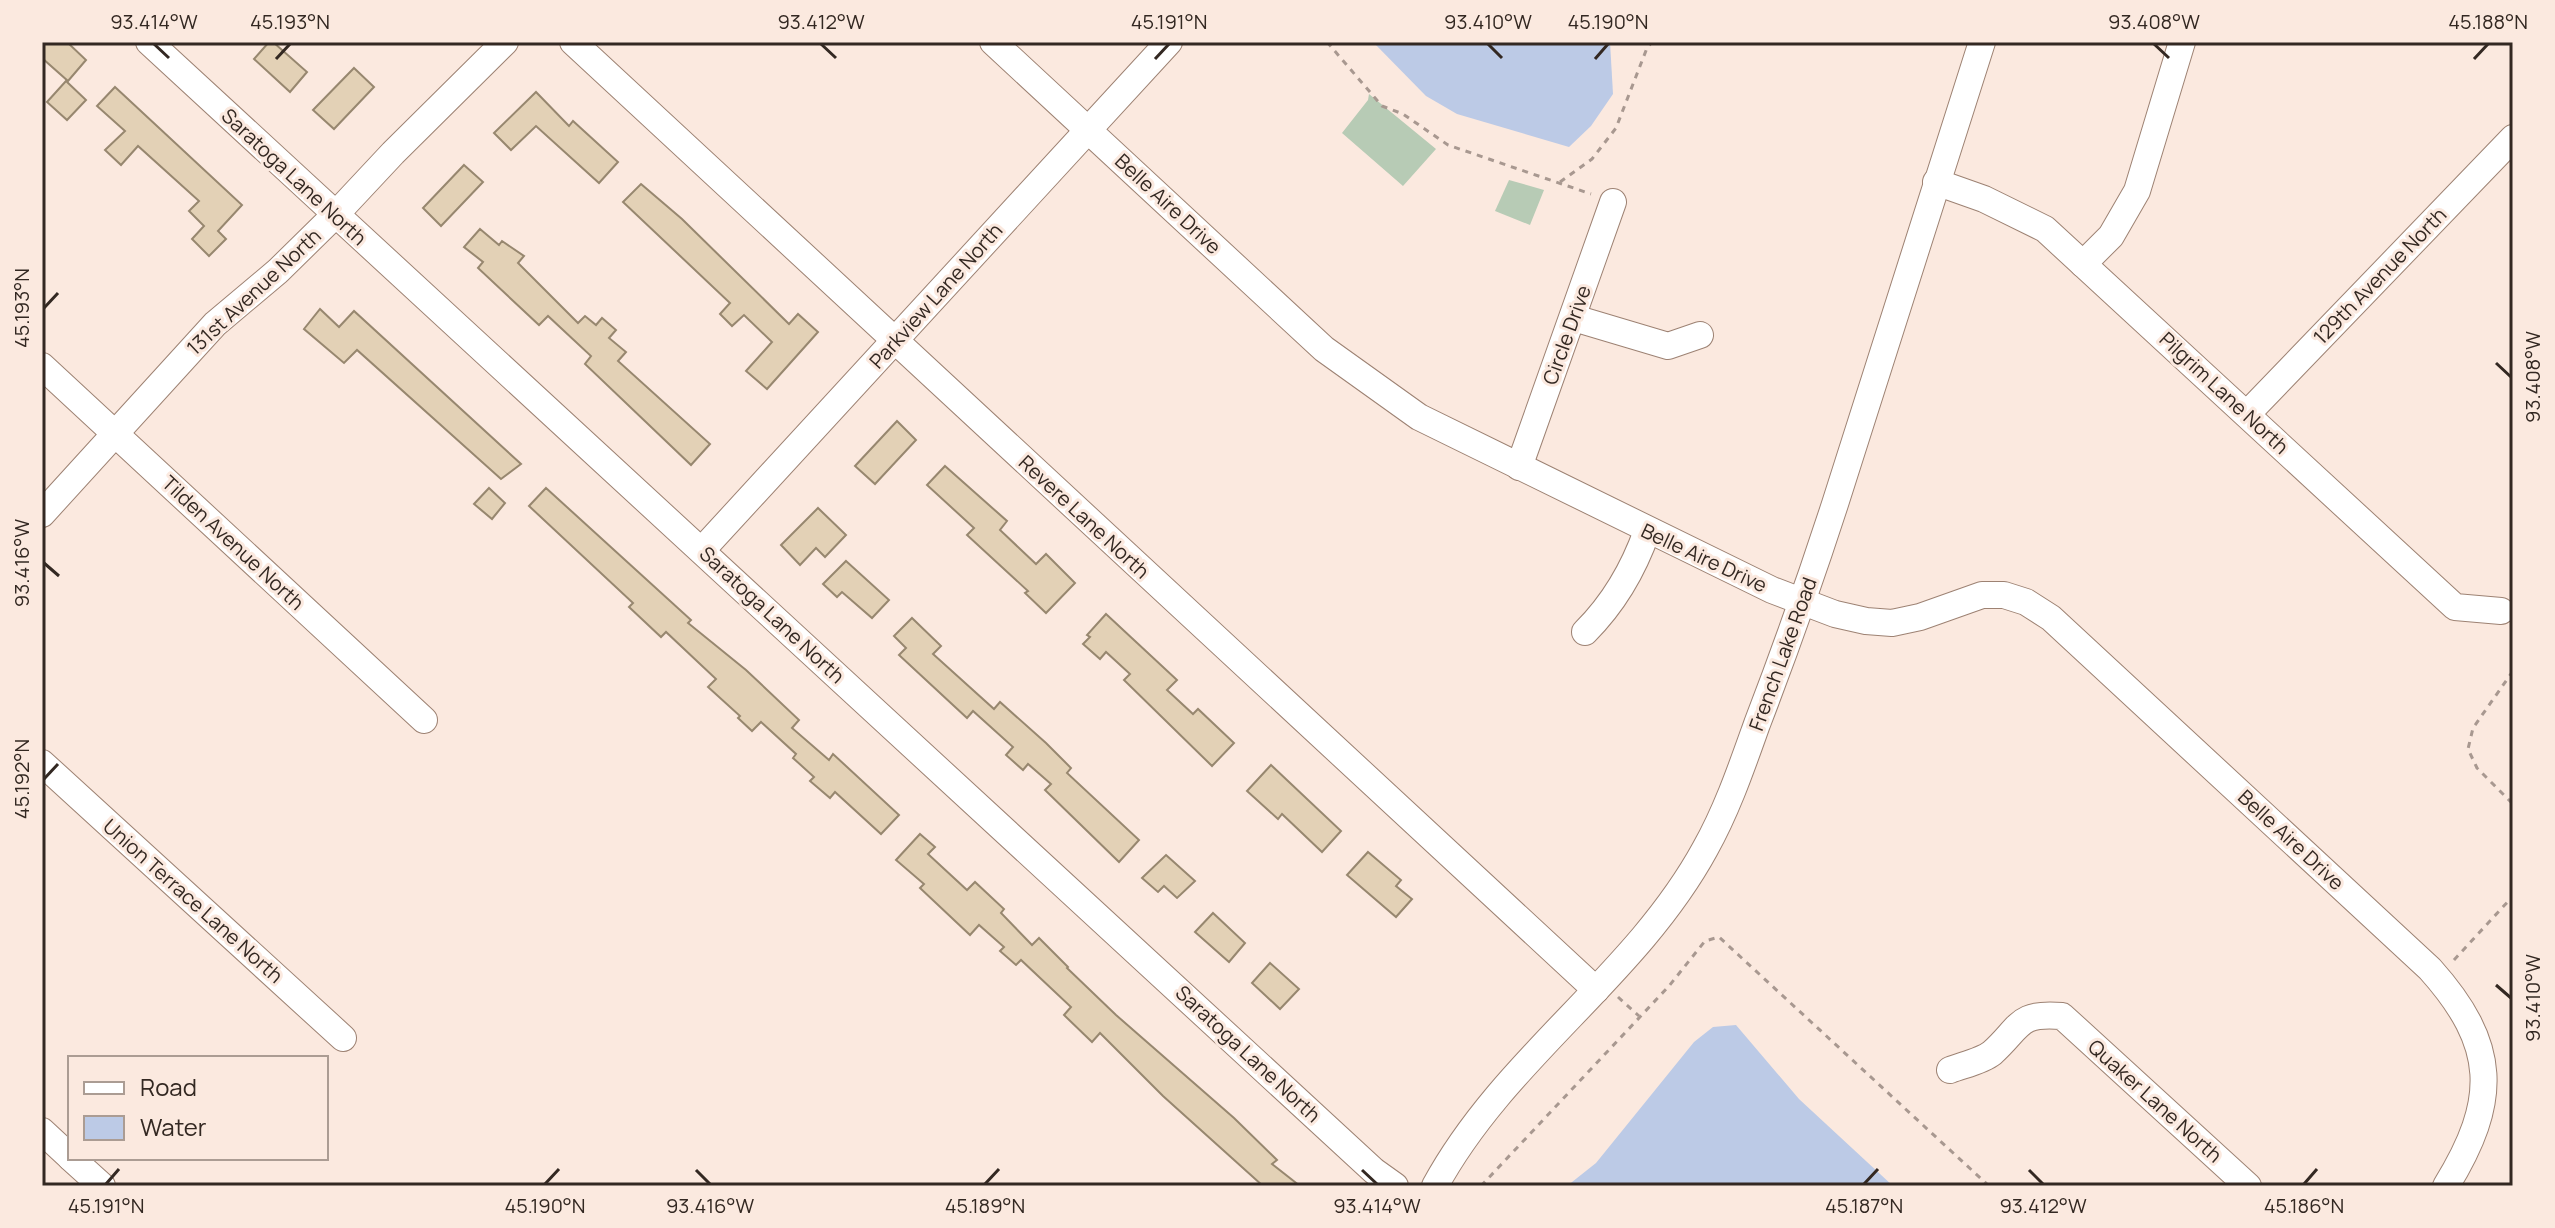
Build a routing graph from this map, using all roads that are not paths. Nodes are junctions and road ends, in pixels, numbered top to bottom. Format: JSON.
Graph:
{"nodes":[{"id":1,"x":149,"y":42,"type":"edge"},
{"id":2,"x":505,"y":42,"type":"edge"},
{"id":3,"x":573,"y":42,"type":"edge"},
{"id":4,"x":993,"y":42,"type":"edge"},
{"id":5,"x":1169,"y":42,"type":"edge"},
{"id":6,"x":1982,"y":42,"type":"edge"},
{"id":7,"x":2182,"y":42,"type":"edge"},
{"id":8,"x":1087,"y":130,"type":"junction"},
{"id":9,"x":2513,"y":138,"type":"edge"},
{"id":10,"x":1936,"y":182,"type":"junction"},
{"id":11,"x":1613,"y":202,"type":"road end"},
{"id":12,"x":335,"y":215,"type":"junction"},
{"id":13,"x":2083,"y":264,"type":"junction"},
{"id":14,"x":1574,"y":318,"type":"junction"},
{"id":15,"x":1700,"y":335,"type":"dead end"},
{"id":16,"x":894,"y":342,"type":"junction"},
{"id":17,"x":42,"y":366,"type":"edge"},
{"id":18,"x":2247,"y":414,"type":"junction"},
{"id":19,"x":115,"y":433,"type":"junction"},
{"id":20,"x":1519,"y":467,"type":"junction"},
{"id":21,"x":42,"y":514,"type":"edge"},
{"id":22,"x":1647,"y":531,"type":"junction"},
{"id":23,"x":702,"y":550,"type":"junction"},
{"id":24,"x":1803,"y":603,"type":"junction"},
{"id":25,"x":2501,"y":611,"type":"dead end"},
{"id":26,"x":1585,"y":632,"type":"dead end"},
{"id":27,"x":424,"y":720,"type":"dead end"},
{"id":28,"x":42,"y":763,"type":"edge"},
{"id":29,"x":1600,"y":987,"type":"junction"},
{"id":30,"x":343,"y":1038,"type":"dead end"},
{"id":31,"x":1950,"y":1070,"type":"dead end"},
{"id":32,"x":42,"y":1131,"type":"edge"},
{"id":33,"x":68,"y":1154,"type":"edge"},
{"id":34,"x":74,"y":1160,"type":"edge"},
{"id":35,"x":102,"y":1186,"type":"edge"},
{"id":36,"x":1395,"y":1186,"type":"edge"},
{"id":37,"x":1435,"y":1186,"type":"edge"},
{"id":38,"x":2248,"y":1186,"type":"edge"},
{"id":39,"x":2446,"y":1186,"type":"edge"}],
"edges":[{"from":1,"to":12,"type":"street","name":"Saratoga Lane North"},
{"from":2,"to":12,"type":"street","name":"131st Avenue North"},
{"from":3,"to":16,"type":"street","name":"Revere Lane North"},
{"from":4,"to":8,"type":"street","name":"Belle Aire Drive"},
{"from":5,"to":8,"type":"street","name":"Parkview Lane North"},
{"from":6,"to":10,"type":"street","name":"French Lake Road"},
{"from":7,"to":13,"type":"street"},
{"from":8,"to":16,"type":"street","name":"Parkview Lane North"},
{"from":8,"to":20,"type":"street","name":"Belle Aire Drive"},
{"from":9,"to":18,"type":"street","name":"129th Avenue North"},
{"from":10,"to":13,"type":"street","name":"Pilgrim Lane North"},
{"from":10,"to":24,"type":"street","name":"French Lake Road"},
{"from":11,"to":14,"type":"street","name":"Circle Drive"},
{"from":12,"to":19,"type":"street","name":"131st Avenue North"},
{"from":12,"to":23,"type":"street","name":"Saratoga Lane North"},
{"from":13,"to":18,"type":"street","name":"Pilgrim Lane North"},
{"from":14,"to":15,"type":"street"},
{"from":14,"to":20,"type":"street","name":"Circle Drive"},
{"from":16,"to":23,"type":"street","name":"Parkview Lane North"},
{"from":16,"to":29,"type":"street","name":"Revere Lane North"},
{"from":17,"to":19,"type":"street","name":"Tilden Avenue North"},
{"from":18,"to":25,"type":"street","name":"Pilgrim Lane North"},
{"from":19,"to":21,"type":"street","name":"131st Avenue North"},
{"from":19,"to":27,"type":"street","name":"Tilden Avenue North"},
{"from":20,"to":22,"type":"street","name":"Belle Aire Drive"},
{"from":22,"to":24,"type":"street","name":"Belle Aire Drive"},
{"from":22,"to":26,"type":"street"},
{"from":23,"to":36,"type":"street","name":"Saratoga Lane North"},
{"from":24,"to":29,"type":"street","name":"French Lake Road"},
{"from":24,"to":39,"type":"street","name":"Belle Aire Drive"},
{"from":28,"to":30,"type":"street","name":"Union Terrace Lane North"},
{"from":29,"to":37,"type":"street","name":"French Lake Road"},
{"from":31,"to":38,"type":"street","name":"Quaker Lane North"},
{"from":32,"to":33,"type":"street"},
{"from":34,"to":35,"type":"street"}]}
